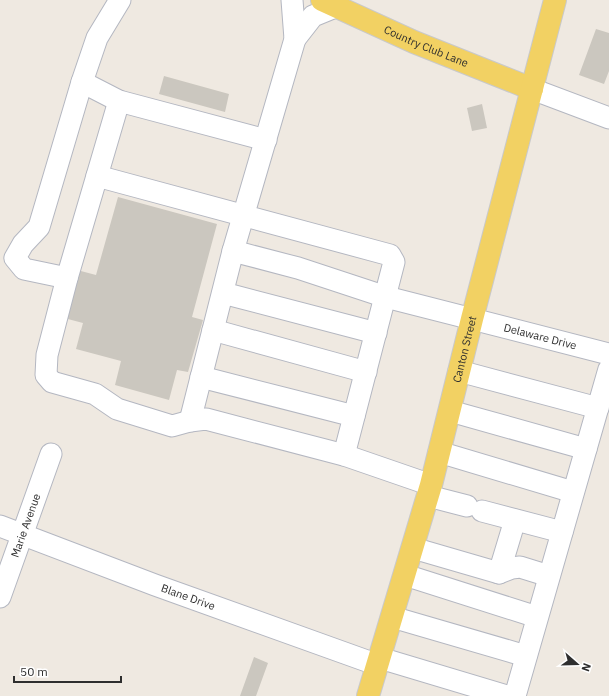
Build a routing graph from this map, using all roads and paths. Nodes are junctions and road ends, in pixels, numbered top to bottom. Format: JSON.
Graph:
{"nodes":[{"id":1,"x":120,"y":0,"type":"edge"},
{"id":2,"x":292,"y":0,"type":"edge"},
{"id":3,"x":555,"y":0,"type":"edge"},
{"id":4,"x":328,"y":4,"type":"edge"},
{"id":5,"x":295,"y":39,"type":"junction"},
{"id":6,"x":82,"y":82,"type":"junction"},
{"id":7,"x":532,"y":89,"type":"junction"},
{"id":8,"x":119,"y":101,"type":"junction"},
{"id":9,"x":609,"y":118,"type":"edge"},
{"id":10,"x":266,"y":140,"type":"junction"},
{"id":11,"x":97,"y":176,"type":"junction"},
{"id":12,"x":244,"y":217,"type":"junction"},
{"id":13,"x":233,"y":251,"type":"junction"},
{"id":14,"x":67,"y":278,"type":"junction"},
{"id":15,"x":223,"y":293,"type":"junction"},
{"id":16,"x":386,"y":297,"type":"junction"},
{"id":17,"x":472,"y":319,"type":"junction"},
{"id":18,"x":213,"y":330,"type":"junction"},
{"id":19,"x":376,"y":333,"type":"junction"},
{"id":20,"x":609,"y":354,"type":"edge"},
{"id":21,"x":609,"y":369,"type":"edge"},
{"id":22,"x":366,"y":372,"type":"junction"},
{"id":23,"x":459,"y":372,"type":"junction"},
{"id":24,"x":201,"y":377,"type":"junction"},
{"id":25,"x":598,"y":408,"type":"junction"},
{"id":26,"x":450,"y":411,"type":"junction"},
{"id":27,"x":354,"y":416,"type":"junction"},
{"id":28,"x":190,"y":421,"type":"junction"},
{"id":29,"x":586,"y":449,"type":"junction"},
{"id":30,"x":439,"y":452,"type":"junction"},
{"id":31,"x":51,"y":454,"type":"dead end"},
{"id":32,"x":344,"y":455,"type":"junction"},
{"id":33,"x":430,"y":490,"type":"junction"},
{"id":34,"x":573,"y":492,"type":"junction"},
{"id":35,"x":515,"y":520,"type":"junction"},
{"id":36,"x":0,"y":526,"type":"edge"},
{"id":37,"x":562,"y":532,"type":"junction"},
{"id":38,"x":23,"y":535,"type":"junction"},
{"id":39,"x":412,"y":548,"type":"junction"},
{"id":40,"x":499,"y":573,"type":"junction"},
{"id":41,"x":405,"y":575,"type":"junction"},
{"id":42,"x":549,"y":576,"type":"junction"},
{"id":43,"x":0,"y":597,"type":"edge"},
{"id":44,"x":392,"y":617,"type":"junction"},
{"id":45,"x":538,"y":617,"type":"junction"},
{"id":46,"x":526,"y":656,"type":"junction"},
{"id":47,"x":379,"y":661,"type":"junction"},
{"id":48,"x":369,"y":696,"type":"edge"},
{"id":49,"x":507,"y":696,"type":"edge"},
{"id":50,"x":514,"y":696,"type":"edge"}],
"edges":[{"from":1,"to":6,"type":"street"},
{"from":2,"to":5,"type":"street"},
{"from":3,"to":7,"type":"main road","name":"Canton Street"},
{"from":4,"to":5,"type":"street"},
{"from":4,"to":7,"type":"main road","name":"Country Club Lane"},
{"from":5,"to":10,"type":"street"},
{"from":6,"to":8,"type":"street"},
{"from":6,"to":14,"type":"street"},
{"from":7,"to":9,"type":"street"},
{"from":7,"to":17,"type":"main road","name":"Canton Street"},
{"from":8,"to":10,"type":"street"},
{"from":8,"to":11,"type":"street"},
{"from":10,"to":12,"type":"street"},
{"from":11,"to":12,"type":"street"},
{"from":11,"to":14,"type":"street"},
{"from":12,"to":13,"type":"street"},
{"from":12,"to":16,"type":"street"},
{"from":13,"to":15,"type":"street"},
{"from":13,"to":16,"type":"street","name":"Delaware Drive"},
{"from":14,"to":28,"type":"street"},
{"from":15,"to":18,"type":"street"},
{"from":15,"to":19,"type":"street"},
{"from":16,"to":17,"type":"street","name":"Delaware Drive"},
{"from":16,"to":19,"type":"street"},
{"from":17,"to":20,"type":"street","name":"Delaware Drive"},
{"from":17,"to":23,"type":"main road","name":"Canton Street"},
{"from":18,"to":22,"type":"street"},
{"from":18,"to":24,"type":"street"},
{"from":19,"to":22,"type":"street"},
{"from":21,"to":25,"type":"street"},
{"from":22,"to":27,"type":"street"},
{"from":23,"to":25,"type":"street"},
{"from":23,"to":26,"type":"main road","name":"Canton Street"},
{"from":24,"to":27,"type":"street"},
{"from":24,"to":28,"type":"street"},
{"from":25,"to":29,"type":"street"},
{"from":26,"to":29,"type":"street"},
{"from":26,"to":30,"type":"main road","name":"Canton Street"},
{"from":27,"to":32,"type":"street"},
{"from":28,"to":32,"type":"street"},
{"from":29,"to":34,"type":"street"},
{"from":30,"to":33,"type":"main road","name":"Canton Street"},
{"from":30,"to":34,"type":"street"},
{"from":31,"to":38,"type":"street","name":"Marie Avenue"},
{"from":32,"to":33,"type":"street"},
{"from":33,"to":35,"type":"street"},
{"from":33,"to":39,"type":"main road","name":"Canton Street"},
{"from":34,"to":37,"type":"street"},
{"from":35,"to":37,"type":"street"},
{"from":35,"to":40,"type":"street"},
{"from":36,"to":38,"type":"street","name":"Blane Drive"},
{"from":37,"to":42,"type":"street"},
{"from":38,"to":43,"type":"street","name":"Marie Avenue"},
{"from":38,"to":47,"type":"street","name":"Blane Drive"},
{"from":39,"to":40,"type":"street"},
{"from":39,"to":41,"type":"main road","name":"Canton Street"},
{"from":40,"to":42,"type":"street"},
{"from":41,"to":44,"type":"main road","name":"Canton Street"},
{"from":41,"to":45,"type":"street"},
{"from":42,"to":45,"type":"street"},
{"from":44,"to":46,"type":"street"},
{"from":44,"to":47,"type":"main road","name":"Canton Street"},
{"from":45,"to":46,"type":"street"},
{"from":46,"to":50,"type":"street"},
{"from":47,"to":48,"type":"main road","name":"Canton Street"},
{"from":47,"to":49,"type":"street","name":"Blane Drive"}]}
